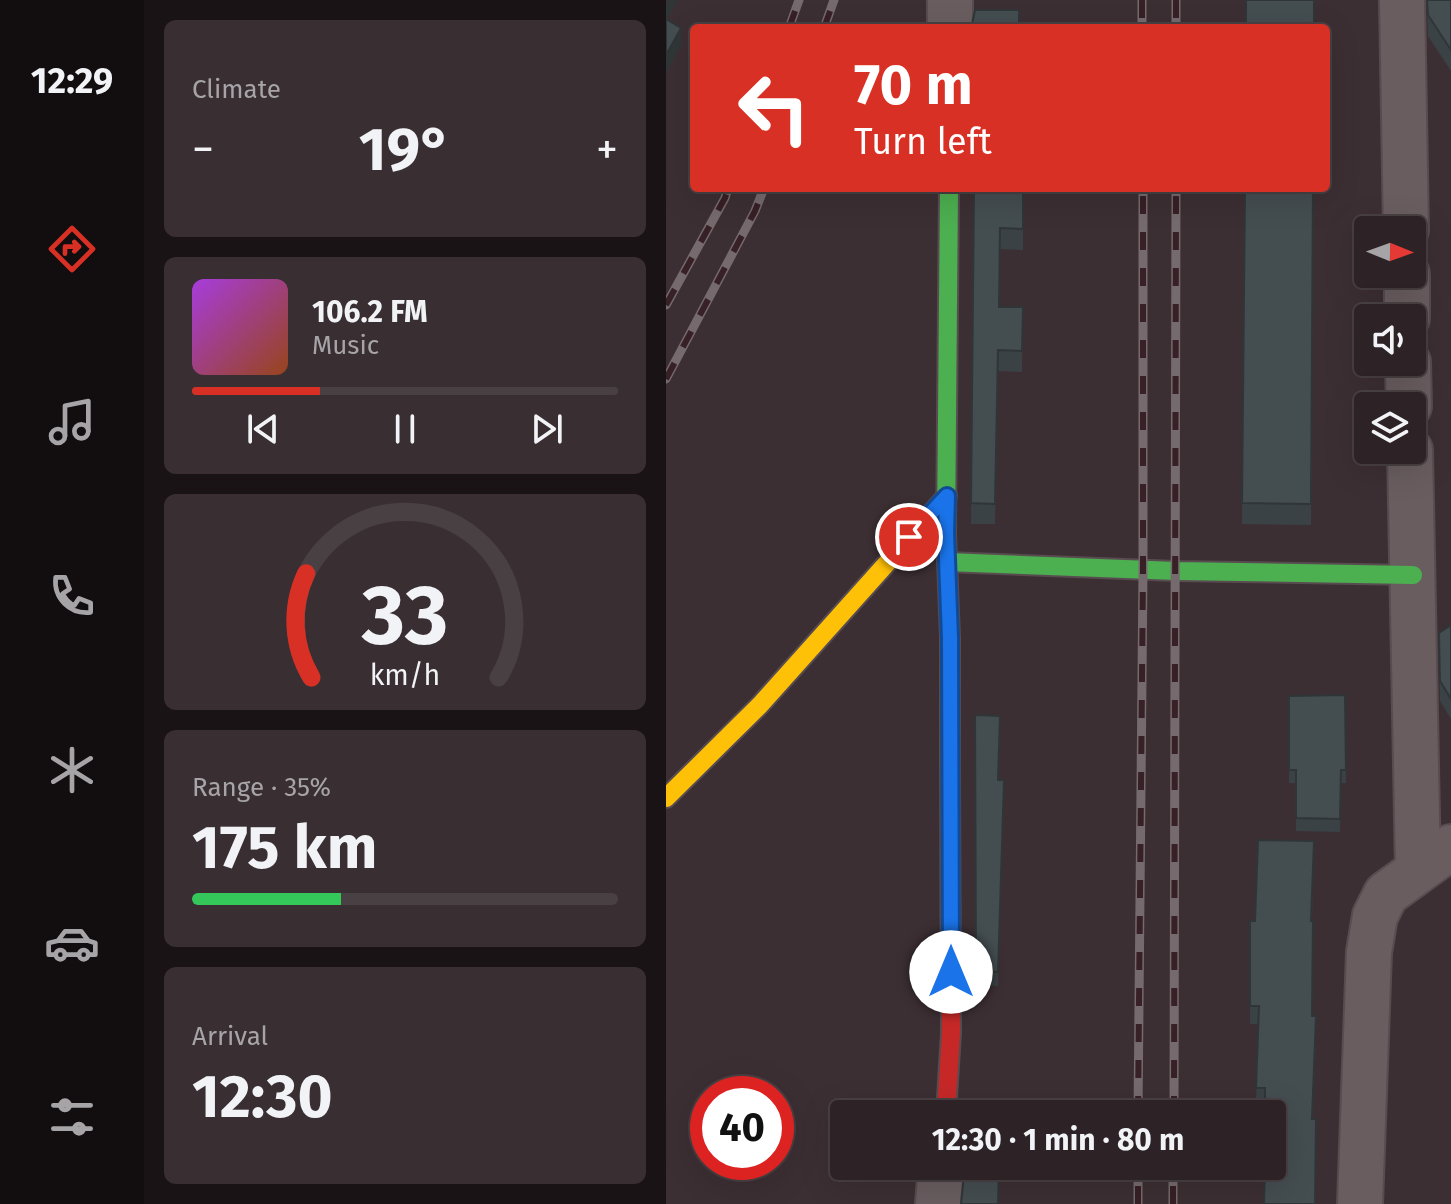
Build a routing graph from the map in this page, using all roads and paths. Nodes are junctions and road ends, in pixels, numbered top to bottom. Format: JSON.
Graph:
{"nodes":[{"id":1,"x":950,"y":0,"type":"edge"},
{"id":2,"x":1402,"y":0,"type":"edge"},
{"id":3,"x":950,"y":24,"type":"edge"},
{"id":4,"x":949,"y":192,"type":"edge"},
{"id":5,"x":1406,"y":216,"type":"edge"},
{"id":6,"x":1410,"y":464,"type":"edge"},
{"id":7,"x":947,"y":496,"type":"junction"},
{"id":8,"x":947,"y":562,"type":"junction"},
{"id":9,"x":1413,"y":575,"type":"junction"},
{"id":10,"x":666,"y":798,"type":"edge"},
{"id":11,"x":1418,"y":870,"type":"edge"},
{"id":12,"x":947,"y":1100,"type":"edge"},
{"id":13,"x":940,"y":1180,"type":"edge"},
{"id":14,"x":938,"y":1204,"type":"edge"},
{"id":15,"x":1360,"y":1204,"type":"edge"}],
"edges":[{"from":1,"to":3,"type":"street"},
{"from":2,"to":5,"type":"street"},
{"from":4,"to":7,"type":"street"},
{"from":6,"to":9,"type":"street"},
{"from":7,"to":8,"type":"street"},
{"from":7,"to":10,"type":"street"},
{"from":8,"to":9,"type":"street"},
{"from":8,"to":12,"type":"street"},
{"from":9,"to":11,"type":"street"},
{"from":11,"to":15,"type":"street"},
{"from":13,"to":14,"type":"street"}]}
